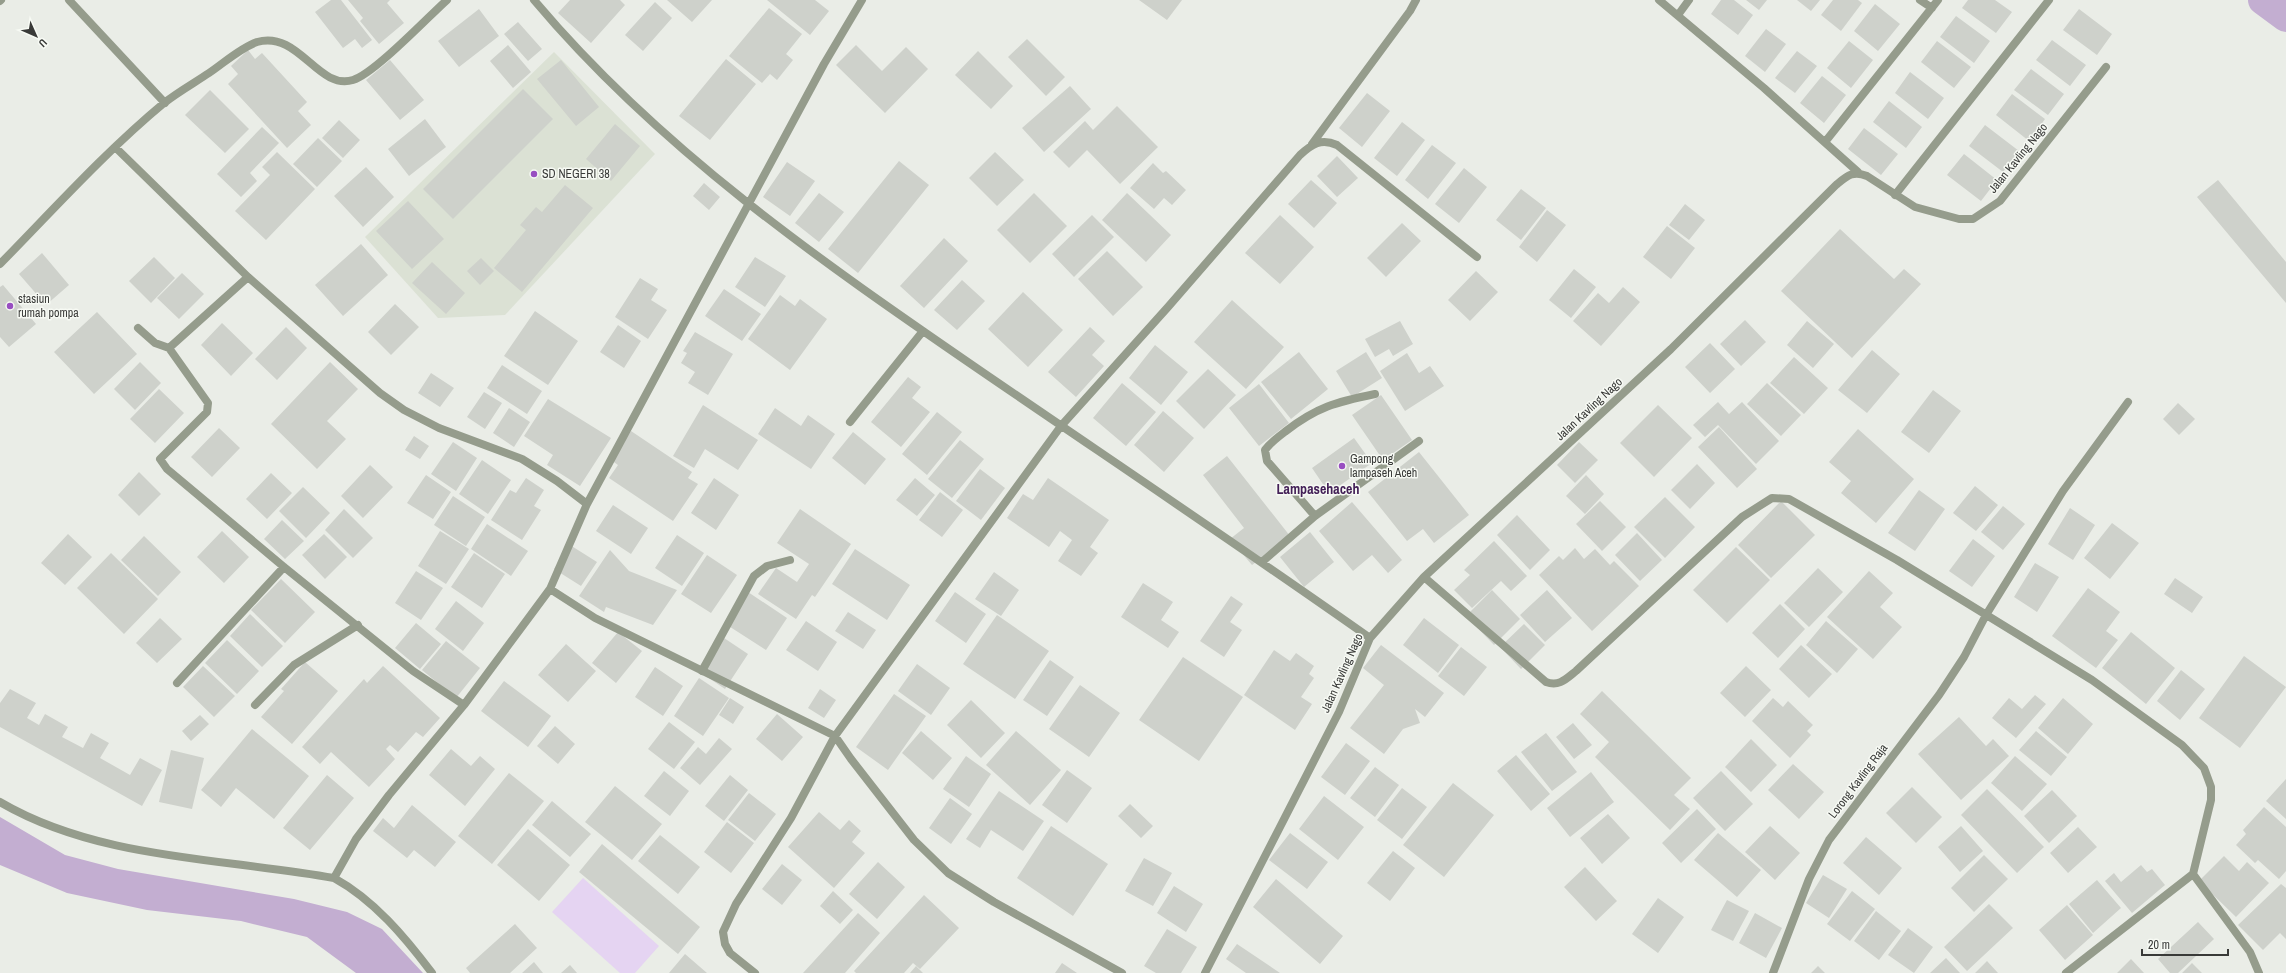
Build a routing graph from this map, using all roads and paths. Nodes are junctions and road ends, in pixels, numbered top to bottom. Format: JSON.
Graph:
{"nodes":[{"id":1,"x":69,"y":0,"type":"edge"},
{"id":2,"x":447,"y":0,"type":"edge"},
{"id":3,"x":534,"y":0,"type":"edge"},
{"id":4,"x":862,"y":0,"type":"edge"},
{"id":5,"x":1416,"y":0,"type":"edge"},
{"id":6,"x":1659,"y":0,"type":"edge"},
{"id":7,"x":1689,"y":0,"type":"edge"},
{"id":8,"x":1920,"y":0,"type":"edge"},
{"id":9,"x":1938,"y":0,"type":"edge"},
{"id":10,"x":2049,"y":0,"type":"edge"},
{"id":11,"x":1932,"y":8,"type":"junction"},
{"id":12,"x":1678,"y":15,"type":"junction"},
{"id":13,"x":2106,"y":67,"type":"dead end"},
{"id":14,"x":165,"y":103,"type":"junction"},
{"id":15,"x":1825,"y":142,"type":"junction"},
{"id":16,"x":1312,"y":145,"type":"junction"},
{"id":17,"x":115,"y":147,"type":"junction"},
{"id":18,"x":1858,"y":172,"type":"junction"},
{"id":19,"x":1896,"y":195,"type":"junction"},
{"id":20,"x":748,"y":204,"type":"junction"},
{"id":21,"x":1477,"y":257,"type":"dead end"},
{"id":22,"x":0,"y":264,"type":"edge"},
{"id":23,"x":248,"y":277,"type":"junction"},
{"id":24,"x":138,"y":328,"type":"dead end"},
{"id":25,"x":923,"y":331,"type":"junction"},
{"id":26,"x":169,"y":348,"type":"junction"},
{"id":27,"x":1375,"y":394,"type":"dead end"},
{"id":28,"x":2128,"y":402,"type":"dead end"},
{"id":29,"x":850,"y":422,"type":"dead end"},
{"id":30,"x":1061,"y":426,"type":"junction"},
{"id":31,"x":1419,"y":442,"type":"dead end"},
{"id":32,"x":587,"y":504,"type":"junction"},
{"id":33,"x":1315,"y":516,"type":"junction"},
{"id":34,"x":790,"y":560,"type":"dead end"},
{"id":35,"x":1262,"y":562,"type":"junction"},
{"id":36,"x":284,"y":567,"type":"junction"},
{"id":37,"x":1424,"y":577,"type":"junction"},
{"id":38,"x":550,"y":589,"type":"junction"},
{"id":39,"x":1986,"y":615,"type":"junction"},
{"id":40,"x":358,"y":625,"type":"junction"},
{"id":41,"x":1370,"y":638,"type":"junction"},
{"id":42,"x":702,"y":671,"type":"junction"},
{"id":43,"x":177,"y":683,"type":"dead end"},
{"id":44,"x":255,"y":705,"type":"dead end"},
{"id":45,"x":464,"y":705,"type":"junction"},
{"id":46,"x":835,"y":736,"type":"junction"},
{"id":47,"x":0,"y":802,"type":"edge"},
{"id":48,"x":2193,"y":874,"type":"junction"},
{"id":49,"x":334,"y":878,"type":"junction"},
{"id":50,"x":432,"y":973,"type":"edge"},
{"id":51,"x":755,"y":973,"type":"edge"},
{"id":52,"x":1122,"y":973,"type":"edge"},
{"id":53,"x":1205,"y":973,"type":"edge"},
{"id":54,"x":1773,"y":973,"type":"edge"},
{"id":55,"x":2066,"y":973,"type":"edge"},
{"id":56,"x":2259,"y":973,"type":"edge"}],
"edges":[{"from":1,"to":14,"type":"street"},
{"from":2,"to":14,"type":"street"},
{"from":3,"to":20,"type":"street"},
{"from":4,"to":20,"type":"street"},
{"from":5,"to":16,"type":"street"},
{"from":6,"to":12,"type":"street"},
{"from":7,"to":12,"type":"street"},
{"from":8,"to":11,"type":"street"},
{"from":9,"to":11,"type":"street"},
{"from":10,"to":19,"type":"street"},
{"from":11,"to":15,"type":"street"},
{"from":12,"to":15,"type":"street"},
{"from":13,"to":19,"type":"street","name":"Jalan Kavling Nago"},
{"from":14,"to":17,"type":"street"},
{"from":15,"to":18,"type":"street"},
{"from":16,"to":21,"type":"street"},
{"from":16,"to":30,"type":"street"},
{"from":17,"to":22,"type":"street"},
{"from":17,"to":23,"type":"street"},
{"from":18,"to":19,"type":"street","name":"Jalan Kavling Nago"},
{"from":18,"to":37,"type":"street","name":"Jalan Kavling Nago"},
{"from":20,"to":25,"type":"street"},
{"from":20,"to":32,"type":"street"},
{"from":23,"to":26,"type":"street"},
{"from":23,"to":32,"type":"street"},
{"from":24,"to":26,"type":"street"},
{"from":25,"to":29,"type":"street"},
{"from":25,"to":30,"type":"street"},
{"from":26,"to":36,"type":"street"},
{"from":27,"to":33,"type":"street"},
{"from":28,"to":39,"type":"street","name":"Lorong Kavling Raja"},
{"from":30,"to":35,"type":"street"},
{"from":30,"to":46,"type":"street"},
{"from":31,"to":33,"type":"street"},
{"from":32,"to":38,"type":"street"},
{"from":33,"to":35,"type":"street"},
{"from":34,"to":42,"type":"street"},
{"from":35,"to":41,"type":"street"},
{"from":36,"to":40,"type":"street"},
{"from":36,"to":43,"type":"street"},
{"from":37,"to":39,"type":"street"},
{"from":37,"to":41,"type":"street","name":"Jalan Kavling Nago"},
{"from":38,"to":42,"type":"street"},
{"from":38,"to":45,"type":"street"},
{"from":39,"to":48,"type":"street"},
{"from":39,"to":54,"type":"street","name":"Lorong Kavling Raja"},
{"from":40,"to":44,"type":"street"},
{"from":40,"to":45,"type":"street"},
{"from":41,"to":53,"type":"street","name":"Jalan Kavling Nago"},
{"from":42,"to":46,"type":"street"},
{"from":45,"to":49,"type":"street"},
{"from":46,"to":51,"type":"street"},
{"from":46,"to":52,"type":"street"},
{"from":47,"to":49,"type":"street"},
{"from":48,"to":55,"type":"street"},
{"from":48,"to":56,"type":"street"},
{"from":49,"to":50,"type":"street"}]}
